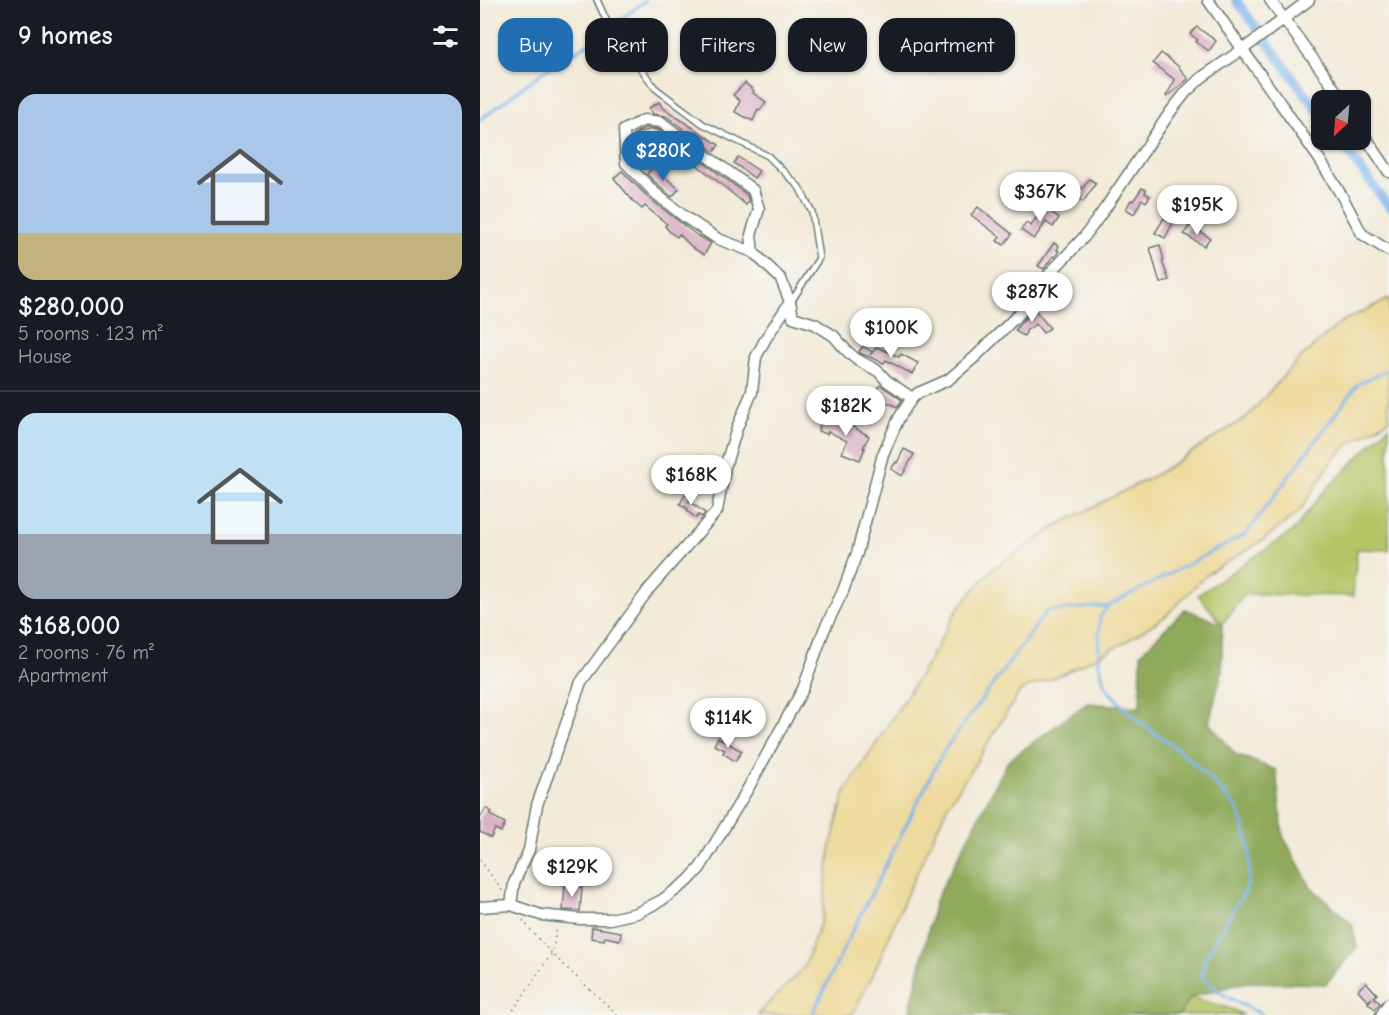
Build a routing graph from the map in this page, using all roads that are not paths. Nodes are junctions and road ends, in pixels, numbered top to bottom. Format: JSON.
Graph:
{"nodes":[{"id":1,"x":597,"y":0,"type":"edge"},
{"id":2,"x":1208,"y":0,"type":"edge"},
{"id":3,"x":1270,"y":0,"type":"edge"},
{"id":4,"x":1309,"y":0,"type":"edge"},
{"id":5,"x":1285,"y":19,"type":"junction"},
{"id":6,"x":1242,"y":50,"type":"junction"},
{"id":7,"x":1335,"y":90,"type":"edge"},
{"id":8,"x":1371,"y":145,"type":"edge"},
{"id":9,"x":1389,"y":172,"type":"edge"},
{"id":10,"x":1389,"y":251,"type":"edge"},
{"id":11,"x":753,"y":252,"type":"junction"},
{"id":12,"x":790,"y":302,"type":"junction"},
{"id":13,"x":912,"y":398,"type":"junction"},
{"id":14,"x":512,"y":905,"type":"junction"},
{"id":15,"x":480,"y":908,"type":"edge"},
{"id":16,"x":1389,"y":1003,"type":"edge"},
{"id":17,"x":1381,"y":1015,"type":"edge"}],
"edges":[{"from":1,"to":12,"type":"lane"},
{"from":2,"to":6,"type":"street"},
{"from":3,"to":5,"type":"street"},
{"from":4,"to":5,"type":"street"},
{"from":5,"to":6,"type":"street"},
{"from":5,"to":7,"type":"street"},
{"from":6,"to":10,"type":"street"},
{"from":6,"to":13,"type":"street"},
{"from":8,"to":9,"type":"street"},
{"from":11,"to":11,"type":"street"},
{"from":11,"to":12,"type":"street"},
{"from":12,"to":13,"type":"street"},
{"from":12,"to":14,"type":"street"},
{"from":13,"to":14,"type":"street"},
{"from":14,"to":15,"type":"street"},
{"from":16,"to":17,"type":"street"}]}
